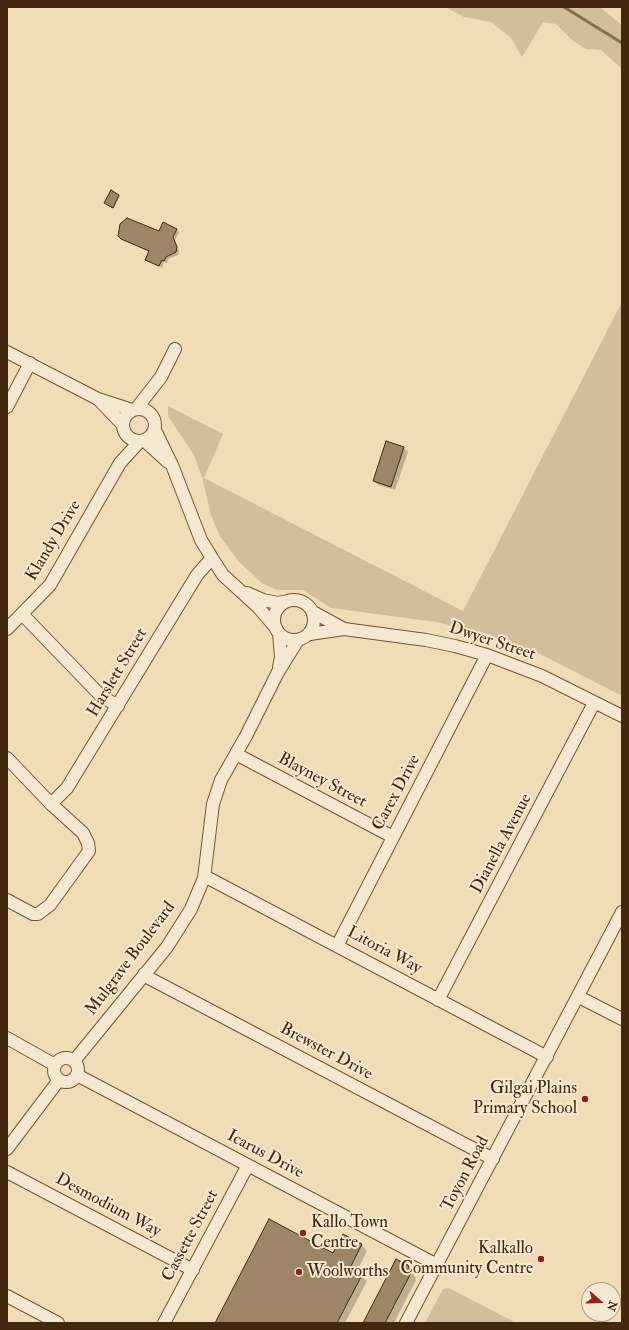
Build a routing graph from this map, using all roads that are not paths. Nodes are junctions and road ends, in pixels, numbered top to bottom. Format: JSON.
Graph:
{"nodes":[{"id":1,"x":175,"y":349,"type":"dead end"},
{"id":2,"x":7,"y":352,"type":"edge"},
{"id":3,"x":30,"y":364,"type":"junction"},
{"id":4,"x":153,"y":386,"type":"junction"},
{"id":5,"x":98,"y":400,"type":"junction"},
{"id":6,"x":7,"y":407,"type":"edge"},
{"id":7,"x":134,"y":409,"type":"junction"},
{"id":8,"x":152,"y":414,"type":"junction"},
{"id":9,"x":123,"y":428,"type":"junction"},
{"id":10,"x":155,"y":430,"type":"junction"},
{"id":11,"x":142,"y":441,"type":"junction"},
{"id":12,"x":120,"y":464,"type":"junction"},
{"id":13,"x":172,"y":465,"type":"junction"},
{"id":14,"x":212,"y":558,"type":"junction"},
{"id":15,"x":240,"y":591,"type":"junction"},
{"id":16,"x":288,"y":602,"type":"junction"},
{"id":17,"x":313,"y":612,"type":"junction"},
{"id":18,"x":22,"y":614,"type":"junction"},
{"id":19,"x":7,"y":629,"type":"edge"},
{"id":20,"x":344,"y":629,"type":"junction"},
{"id":21,"x":277,"y":631,"type":"junction"},
{"id":22,"x":310,"y":634,"type":"junction"},
{"id":23,"x":298,"y":640,"type":"junction"},
{"id":24,"x":487,"y":655,"type":"junction"},
{"id":25,"x":278,"y":672,"type":"junction"},
{"id":26,"x":594,"y":703,"type":"junction"},
{"id":27,"x":118,"y":706,"type":"junction"},
{"id":28,"x":622,"y":716,"type":"edge"},
{"id":29,"x":236,"y":754,"type":"junction"},
{"id":30,"x":7,"y":758,"type":"edge"},
{"id":31,"x":51,"y":804,"type":"junction"},
{"id":32,"x":393,"y":837,"type":"junction"},
{"id":33,"x":204,"y":878,"type":"junction"},
{"id":34,"x":7,"y":900,"type":"edge"},
{"id":35,"x":622,"y":912,"type":"edge"},
{"id":36,"x":337,"y":946,"type":"junction"},
{"id":37,"x":144,"y":974,"type":"junction"},
{"id":38,"x":579,"y":997,"type":"junction"},
{"id":39,"x":438,"y":1000,"type":"junction"},
{"id":40,"x":622,"y":1019,"type":"edge"},
{"id":41,"x":7,"y":1038,"type":"edge"},
{"id":42,"x":547,"y":1057,"type":"junction"},
{"id":43,"x":74,"y":1061,"type":"junction"},
{"id":44,"x":55,"y":1065,"type":"junction"},
{"id":45,"x":77,"y":1075,"type":"junction"},
{"id":46,"x":59,"y":1080,"type":"junction"},
{"id":47,"x":7,"y":1149,"type":"edge"},
{"id":48,"x":493,"y":1159,"type":"junction"},
{"id":49,"x":248,"y":1165,"type":"junction"},
{"id":50,"x":7,"y":1172,"type":"edge"},
{"id":51,"x":437,"y":1265,"type":"junction"},
{"id":52,"x":193,"y":1270,"type":"junction"},
{"id":53,"x":7,"y":1296,"type":"edge"},
{"id":54,"x":58,"y":1323,"type":"edge"},
{"id":55,"x":164,"y":1323,"type":"edge"},
{"id":56,"x":406,"y":1323,"type":"edge"}],
"edges":[{"from":1,"to":4,"type":"street"},
{"from":2,"to":3,"type":"street"},
{"from":3,"to":5,"type":"street"},
{"from":3,"to":6,"type":"street"},
{"from":4,"to":7,"type":"street"},
{"from":4,"to":8,"type":"street"},
{"from":5,"to":7,"type":"street"},
{"from":5,"to":9,"type":"street"},
{"from":7,"to":8,"type":"street"},
{"from":7,"to":9,"type":"street"},
{"from":8,"to":10,"type":"street"},
{"from":9,"to":11,"type":"street"},
{"from":9,"to":12,"type":"street","name":"Klandy Drive"},
{"from":10,"to":11,"type":"street"},
{"from":10,"to":13,"type":"street"},
{"from":11,"to":12,"type":"street","name":"Klandy Drive"},
{"from":11,"to":13,"type":"street"},
{"from":12,"to":18,"type":"street","name":"Klandy Drive"},
{"from":13,"to":14,"type":"street"},
{"from":14,"to":15,"type":"street"},
{"from":14,"to":27,"type":"street","name":"Harslett Street"},
{"from":15,"to":16,"type":"street"},
{"from":15,"to":21,"type":"street"},
{"from":16,"to":17,"type":"street"},
{"from":16,"to":21,"type":"street"},
{"from":17,"to":20,"type":"street","name":"Dwyer Street"},
{"from":17,"to":22,"type":"street"},
{"from":18,"to":19,"type":"street","name":"Klandy Drive"},
{"from":18,"to":27,"type":"street"},
{"from":20,"to":22,"type":"street","name":"Dwyer Street"},
{"from":20,"to":24,"type":"street","name":"Dwyer Street"},
{"from":21,"to":23,"type":"street"},
{"from":21,"to":25,"type":"street","name":"Mulgrave Boulevard"},
{"from":22,"to":23,"type":"street"},
{"from":23,"to":25,"type":"street","name":"Mulgrave Boulevard"},
{"from":24,"to":26,"type":"street","name":"Dwyer Street"},
{"from":24,"to":32,"type":"street","name":"Carex Drive"},
{"from":25,"to":29,"type":"street","name":"Mulgrave Boulevard"},
{"from":26,"to":28,"type":"street","name":"Dwyer Street"},
{"from":26,"to":39,"type":"street","name":"Dianella Avenue"},
{"from":27,"to":31,"type":"street","name":"Harslett Street"},
{"from":29,"to":32,"type":"street","name":"Blayney Street"},
{"from":29,"to":33,"type":"street","name":"Mulgrave Boulevard"},
{"from":30,"to":31,"type":"street"},
{"from":31,"to":34,"type":"street"},
{"from":32,"to":36,"type":"street","name":"Carex Drive"},
{"from":33,"to":36,"type":"street","name":"Litoria Way"},
{"from":33,"to":37,"type":"street","name":"Mulgrave Boulevard"},
{"from":35,"to":38,"type":"street","name":"Toyon Road"},
{"from":36,"to":39,"type":"street","name":"Litoria Way"},
{"from":37,"to":43,"type":"street","name":"Mulgrave Boulevard"},
{"from":37,"to":48,"type":"street","name":"Brewster Drive"},
{"from":38,"to":40,"type":"street"},
{"from":38,"to":42,"type":"street","name":"Toyon Road"},
{"from":39,"to":42,"type":"street","name":"Litoria Way"},
{"from":41,"to":44,"type":"street"},
{"from":42,"to":48,"type":"street","name":"Toyon Road"},
{"from":43,"to":44,"type":"street"},
{"from":43,"to":45,"type":"street"},
{"from":44,"to":46,"type":"street"},
{"from":45,"to":46,"type":"street"},
{"from":45,"to":49,"type":"street","name":"Icarus Drive"},
{"from":46,"to":47,"type":"street"},
{"from":48,"to":51,"type":"street","name":"Toyon Road"},
{"from":49,"to":51,"type":"street","name":"Icarus Drive"},
{"from":49,"to":52,"type":"street","name":"Cassette Street"},
{"from":50,"to":52,"type":"street","name":"Desmodium Way"},
{"from":51,"to":56,"type":"street","name":"Toyon Road"},
{"from":52,"to":55,"type":"street","name":"Cassette Street"},
{"from":53,"to":54,"type":"street"}]}
